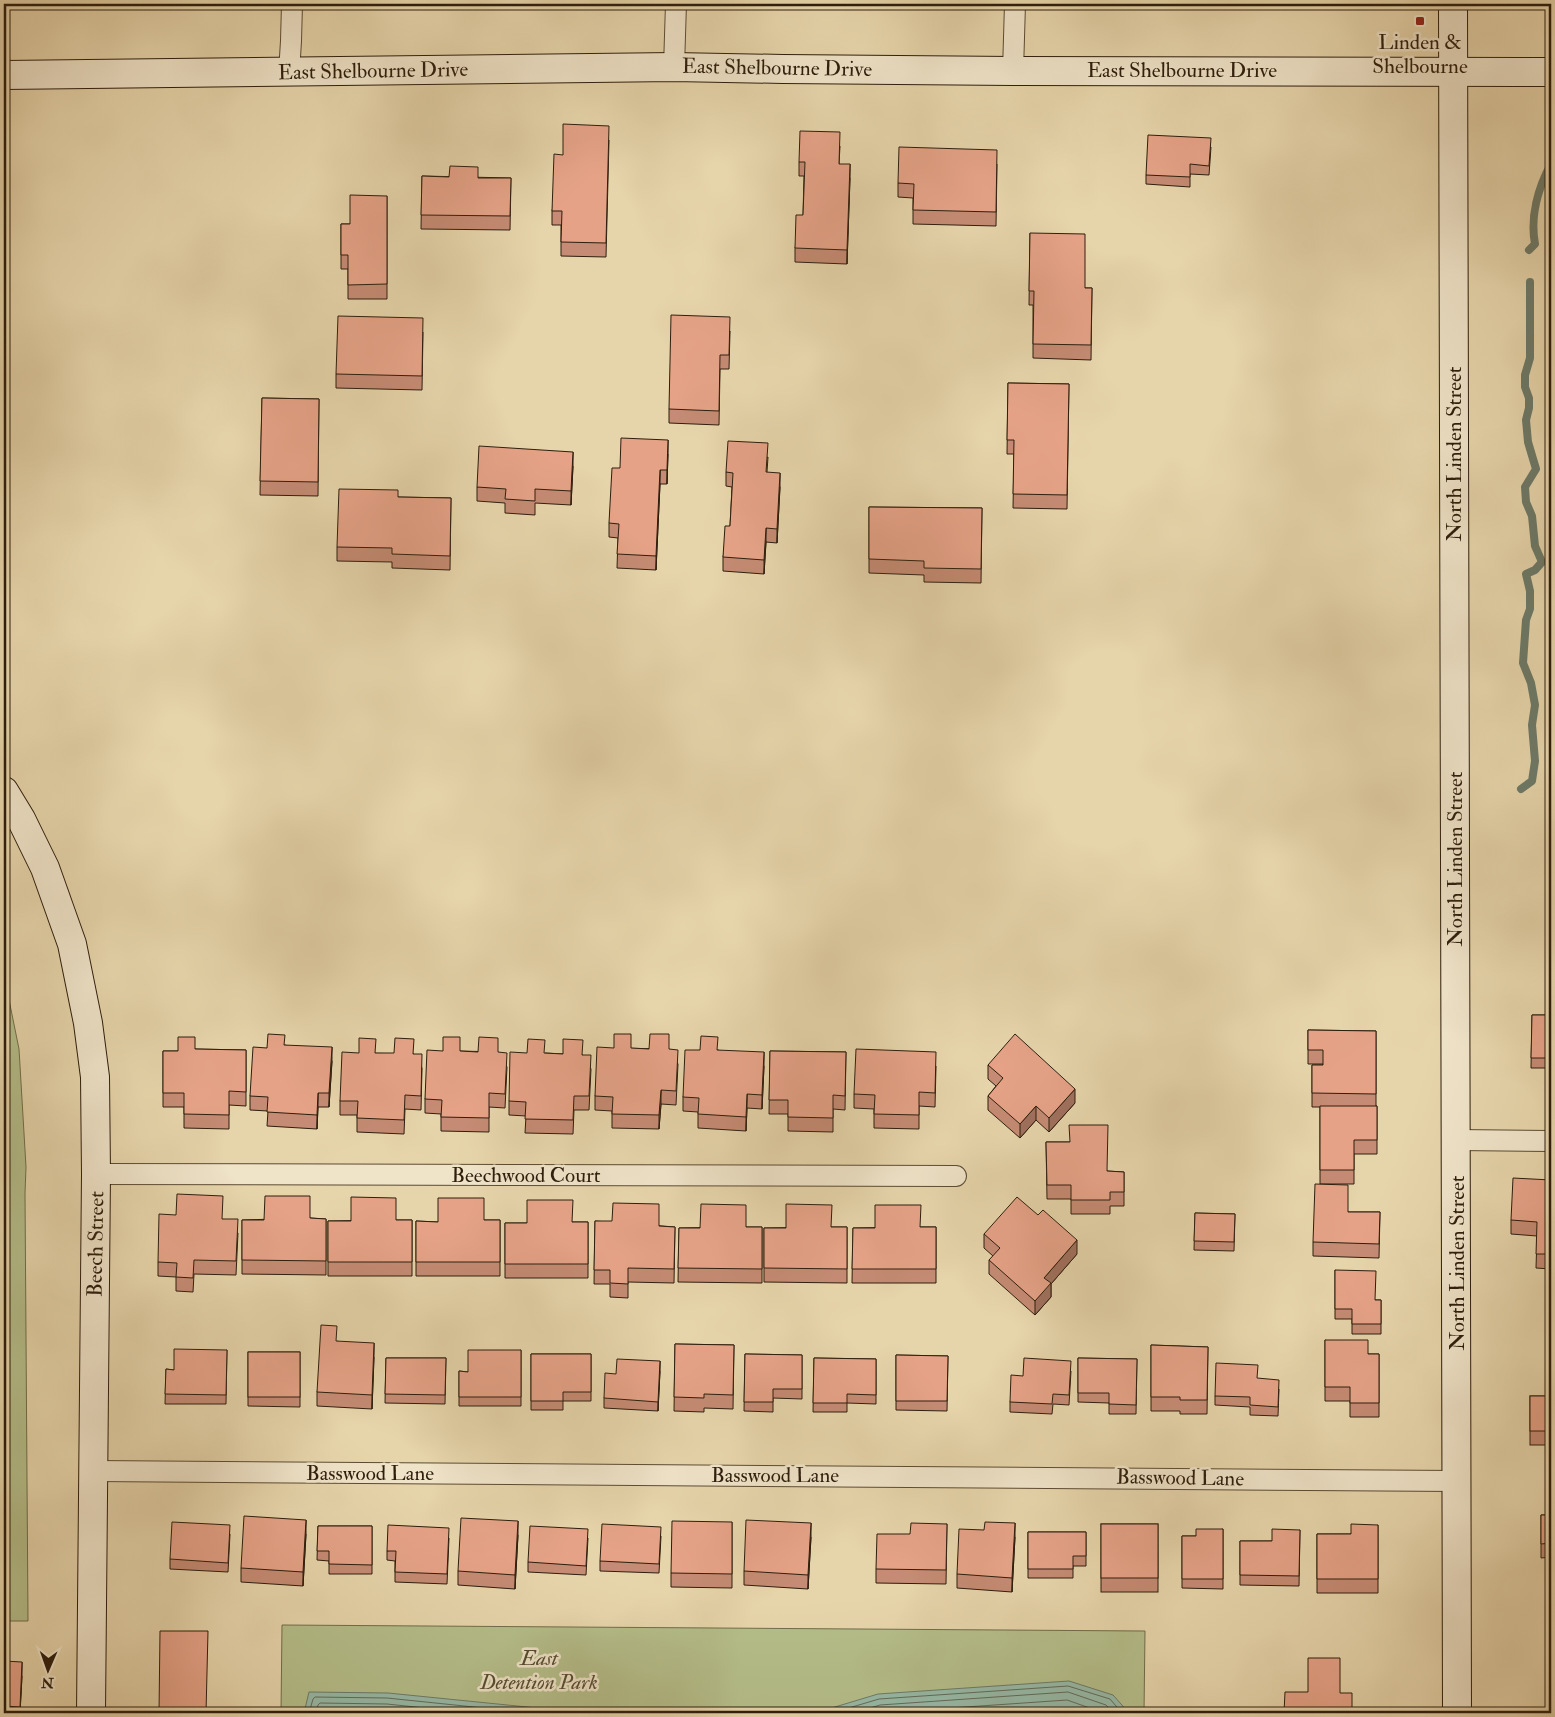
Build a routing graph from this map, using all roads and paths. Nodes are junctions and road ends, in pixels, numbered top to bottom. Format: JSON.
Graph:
{"nodes":[{"id":1,"x":292,"y":4,"type":"edge"},
{"id":2,"x":676,"y":4,"type":"edge"},
{"id":3,"x":1015,"y":4,"type":"edge"},
{"id":4,"x":1454,"y":4,"type":"edge"},
{"id":5,"x":674,"y":66,"type":"junction"},
{"id":6,"x":1013,"y":70,"type":"junction"},
{"id":7,"x":1454,"y":71,"type":"junction"},
{"id":8,"x":288,"y":72,"type":"junction"},
{"id":9,"x":1551,"y":72,"type":"edge"},
{"id":10,"x":4,"y":76,"type":"edge"},
{"id":11,"x":4,"y":791,"type":"edge"},
{"id":12,"x":1457,"y":1140,"type":"junction"},
{"id":13,"x":1551,"y":1141,"type":"edge"},
{"id":14,"x":96,"y":1174,"type":"junction"},
{"id":15,"x":956,"y":1176,"type":"dead end"},
{"id":16,"x":94,"y":1471,"type":"junction"},
{"id":17,"x":1457,"y":1480,"type":"junction"},
{"id":18,"x":91,"y":1713,"type":"edge"},
{"id":19,"x":1457,"y":1713,"type":"edge"}],
"edges":[{"from":1,"to":8,"type":"street"},
{"from":2,"to":5,"type":"street"},
{"from":3,"to":6,"type":"street"},
{"from":4,"to":7,"type":"street","name":"North Linden Street"},
{"from":5,"to":6,"type":"street","name":"East Shelbourne Drive"},
{"from":5,"to":8,"type":"street","name":"East Shelbourne Drive"},
{"from":6,"to":7,"type":"street","name":"East Shelbourne Drive"},
{"from":7,"to":9,"type":"street","name":"East Shelbourne Drive"},
{"from":7,"to":12,"type":"street","name":"North Linden Street"},
{"from":8,"to":10,"type":"street","name":"East Shelbourne Drive"},
{"from":11,"to":14,"type":"street","name":"Beech Street"},
{"from":12,"to":13,"type":"street"},
{"from":12,"to":17,"type":"street","name":"North Linden Street"},
{"from":14,"to":15,"type":"street","name":"Beechwood Court"},
{"from":14,"to":16,"type":"street","name":"Beech Street"},
{"from":16,"to":17,"type":"street","name":"Basswood Lane"},
{"from":16,"to":18,"type":"street","name":"Beech Street"},
{"from":17,"to":19,"type":"street","name":"North Linden Street"}]}
